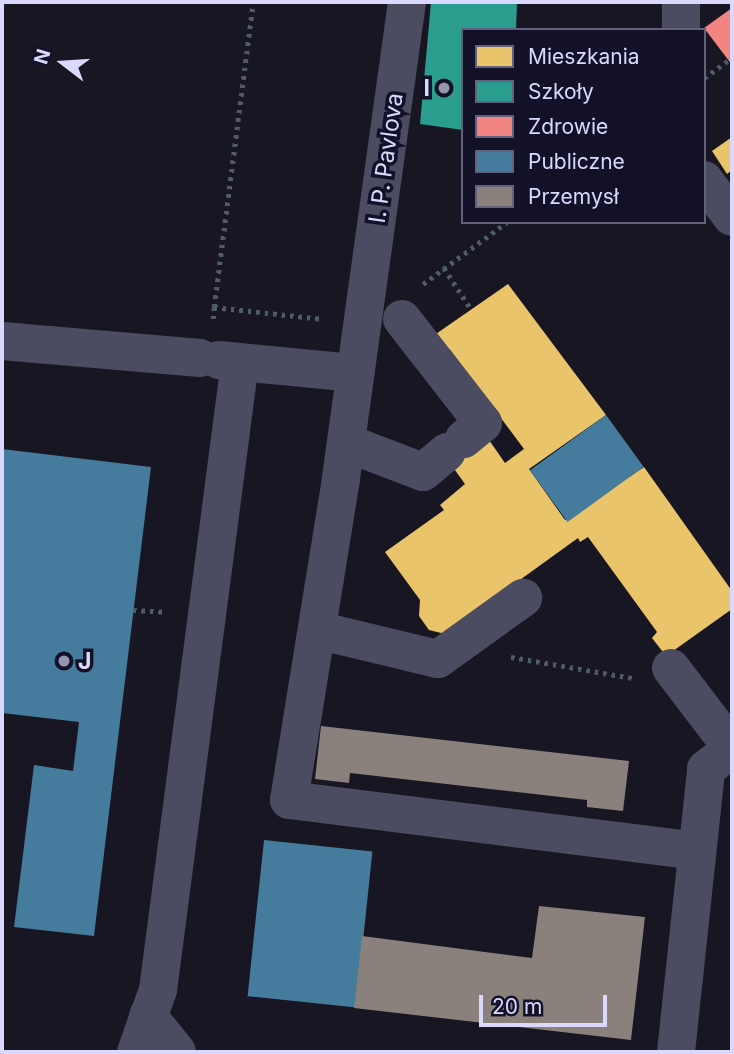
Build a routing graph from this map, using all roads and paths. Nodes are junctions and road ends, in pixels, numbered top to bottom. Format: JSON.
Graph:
{"nodes":[{"id":1,"x":253,"y":2,"type":"edge"},
{"id":2,"x":407,"y":2,"type":"edge"},
{"id":3,"x":681,"y":2,"type":"edge"},
{"id":4,"x":681,"y":28,"type":"edge"},
{"id":5,"x":729,"y":60,"type":"dead end"},
{"id":6,"x":706,"y":77,"type":"edge"},
{"id":7,"x":706,"y":183,"type":"edge"},
{"id":8,"x":732,"y":217,"type":"edge"},
{"id":9,"x":504,"y":224,"type":"edge"},
{"id":10,"x":444,"y":268,"type":"junction"},
{"id":11,"x":386,"y":301,"type":"junction"},
{"id":12,"x":214,"y":307,"type":"dead end"},
{"id":13,"x":471,"y":309,"type":"dead end"},
{"id":14,"x":2,"y":341,"type":"edge"},
{"id":15,"x":219,"y":360,"type":"junction"},
{"id":16,"x":355,"y":373,"type":"junction"},
{"id":17,"x":346,"y":443,"type":"junction"},
{"id":18,"x":523,"y":598,"type":"dead end"},
{"id":19,"x":317,"y":630,"type":"junction"},
{"id":20,"x":455,"y":647,"type":"junction"},
{"id":21,"x":679,"y":678,"type":"joint"},
{"id":22,"x":732,"y":748,"type":"edge"},
{"id":23,"x":697,"y":851,"type":"junction"},
{"id":24,"x":148,"y":1016,"type":"junction"},
{"id":25,"x":136,"y":1052,"type":"edge"},
{"id":26,"x":177,"y":1052,"type":"edge"},
{"id":27,"x":676,"y":1052,"type":"edge"}],
"edges":[{"from":1,"to":12,"type":"path"},
{"from":2,"to":11,"type":"lane","name":"I. P. Pavlova"},
{"from":3,"to":4,"type":"lane"},
{"from":5,"to":6,"type":"path"},
{"from":7,"to":8,"type":"lane"},
{"from":9,"to":10,"type":"path"},
{"from":10,"to":11,"type":"path"},
{"from":10,"to":13,"type":"path"},
{"from":11,"to":16,"type":"lane","name":"I. P. Pavlova"},
{"from":11,"to":17,"type":"lane"},
{"from":14,"to":15,"type":"lane"},
{"from":15,"to":16,"type":"lane"},
{"from":15,"to":24,"type":"lane"},
{"from":16,"to":17,"type":"lane","name":"I. P. Pavlova"},
{"from":17,"to":19,"type":"lane","name":"I. P. Pavlova"},
{"from":18,"to":20,"type":"lane"},
{"from":19,"to":20,"type":"lane"},
{"from":19,"to":23,"type":"lane","name":"I. P. Pavlova"},
{"from":20,"to":21,"type":"path"},
{"from":21,"to":22,"type":"lane"},
{"from":22,"to":23,"type":"lane"},
{"from":23,"to":27,"type":"lane"},
{"from":24,"to":25,"type":"lane"},
{"from":24,"to":26,"type":"lane"}]}
